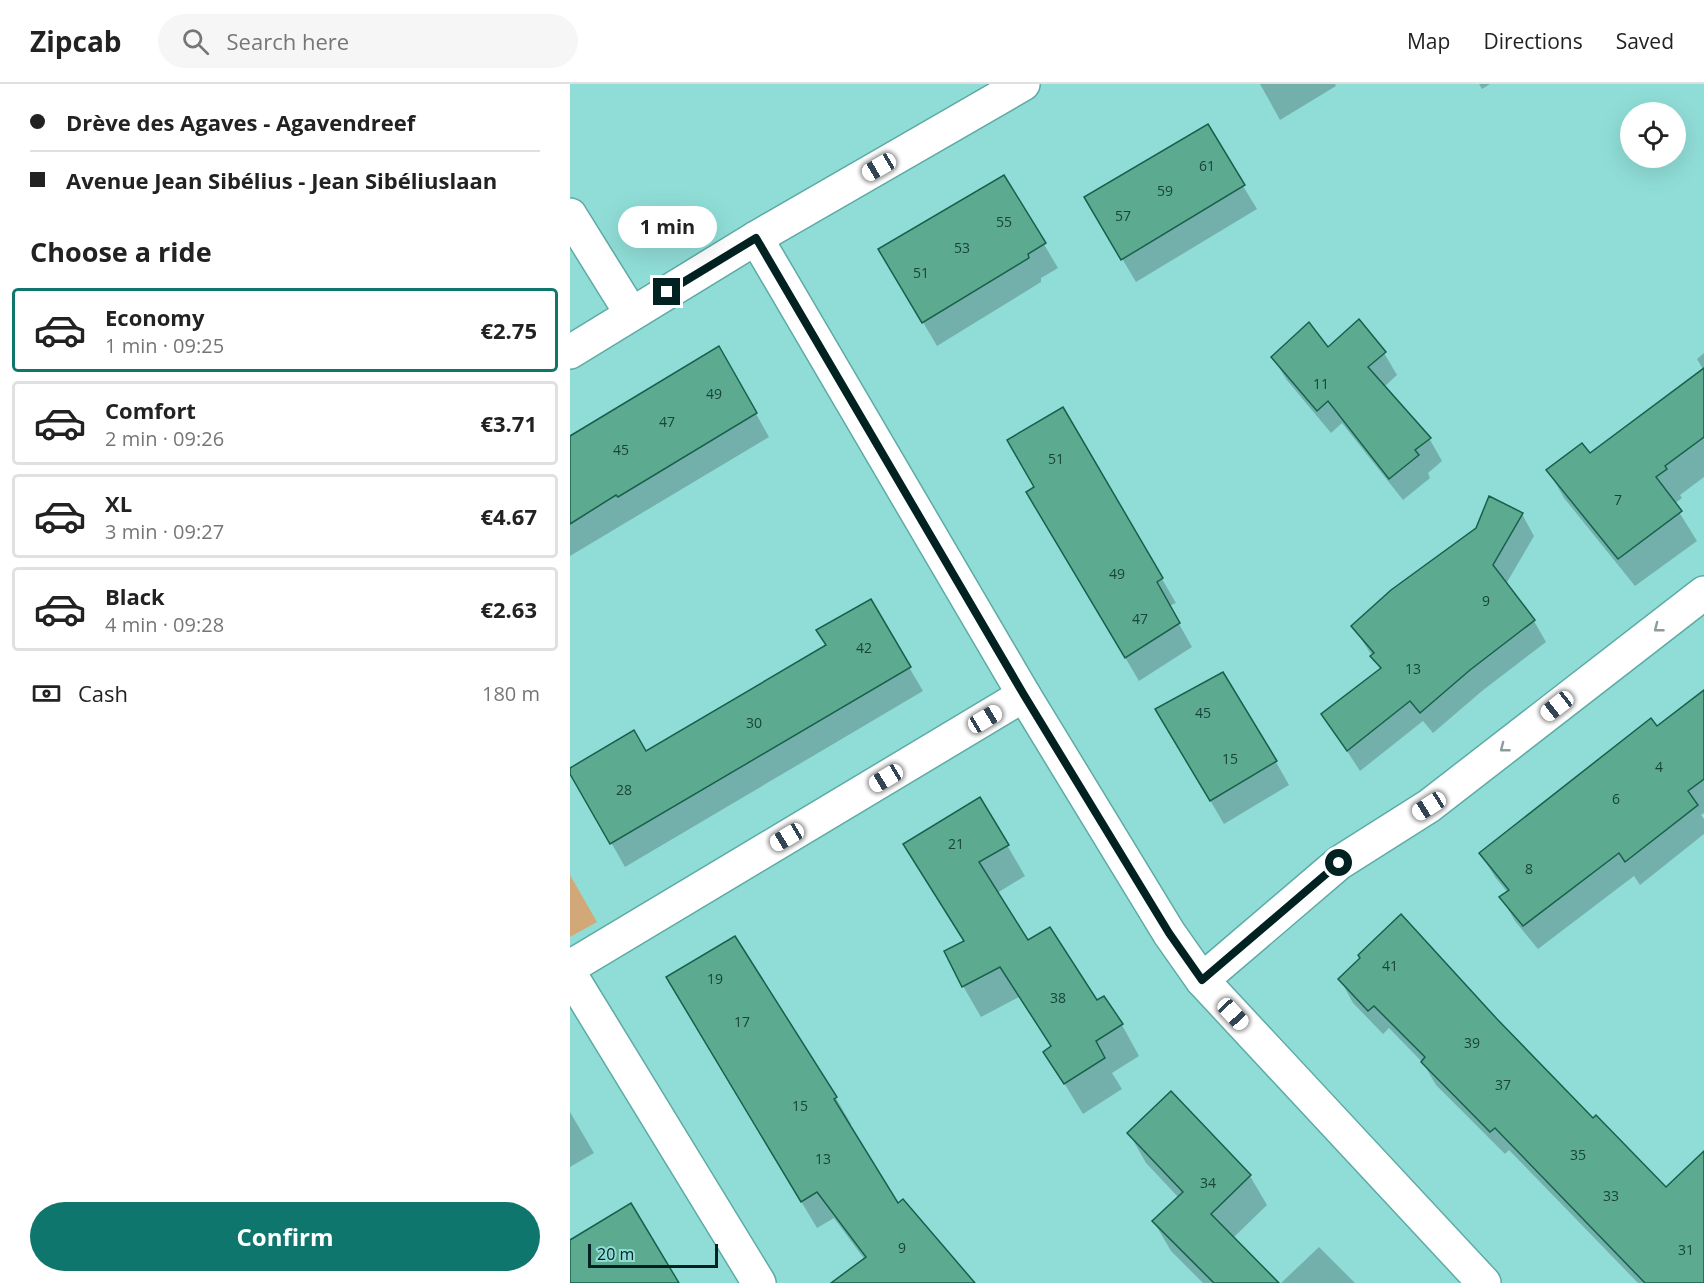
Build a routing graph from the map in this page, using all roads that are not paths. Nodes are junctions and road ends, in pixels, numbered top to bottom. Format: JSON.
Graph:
{"nodes":[{"id":1,"x":1023,"y":84,"type":"edge"},
{"id":2,"x":570,"y":215,"type":"edge"},
{"id":3,"x":756,"y":238,"type":"junction"},
{"id":4,"x":631,"y":313,"type":"junction"},
{"id":5,"x":570,"y":352,"type":"edge"},
{"id":6,"x":1704,"y":592,"type":"edge"},
{"id":7,"x":1024,"y":695,"type":"junction"},
{"id":8,"x":570,"y":967,"type":"edge"},
{"id":9,"x":570,"y":974,"type":"edge"},
{"id":10,"x":1202,"y":980,"type":"junction"},
{"id":11,"x":759,"y":1283,"type":"edge"},
{"id":12,"x":1484,"y":1283,"type":"edge"}],
"edges":[{"from":1,"to":3,"type":"street"},
{"from":2,"to":4,"type":"street"},
{"from":3,"to":4,"type":"street"},
{"from":3,"to":7,"type":"street"},
{"from":4,"to":5,"type":"street"},
{"from":6,"to":10,"type":"street","one_way":true},
{"from":7,"to":8,"type":"street"},
{"from":7,"to":10,"type":"street"},
{"from":9,"to":11,"type":"street"},
{"from":10,"to":12,"type":"street"}]}
